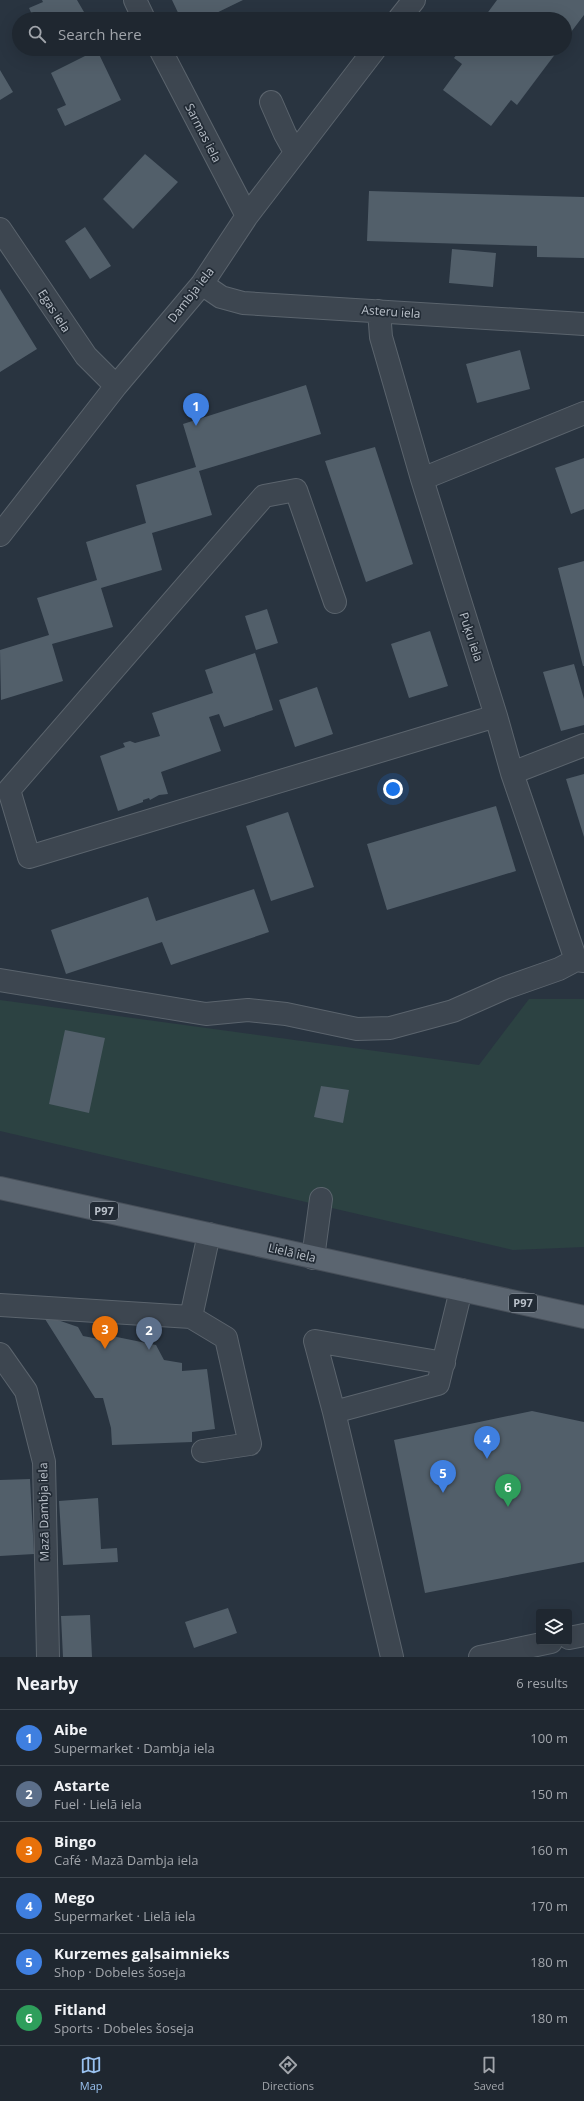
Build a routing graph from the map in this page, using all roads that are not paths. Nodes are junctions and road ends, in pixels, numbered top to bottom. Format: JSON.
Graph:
{"nodes":[{"id":1,"x":135,"y":0,"type":"edge"},
{"id":2,"x":414,"y":0,"type":"edge"},
{"id":3,"x":141,"y":12,"type":"edge"},
{"id":4,"x":405,"y":12,"type":"edge"},
{"id":5,"x":164,"y":56,"type":"edge"},
{"id":6,"x":370,"y":56,"type":"edge"},
{"id":7,"x":271,"y":102,"type":"dead end"},
{"id":8,"x":295,"y":152,"type":"junction"},
{"id":9,"x":247,"y":216,"type":"junction"},
{"id":10,"x":0,"y":229,"type":"edge"},
{"id":11,"x":202,"y":284,"type":"junction"},
{"id":12,"x":379,"y":311,"type":"junction"},
{"id":13,"x":584,"y":324,"type":"edge"},
{"id":14,"x":116,"y":386,"type":"junction"},
{"id":15,"x":584,"y":413,"type":"edge"},
{"id":16,"x":422,"y":479,"type":"junction"},
{"id":17,"x":0,"y":535,"type":"edge"},
{"id":18,"x":335,"y":602,"type":"dead end"},
{"id":19,"x":496,"y":716,"type":"junction"},
{"id":20,"x":584,"y":744,"type":"edge"},
{"id":21,"x":512,"y":773,"type":"junction"},
{"id":22,"x":580,"y":961,"type":"edge"},
{"id":23,"x":0,"y":980,"type":"edge"},
{"id":24,"x":0,"y":1188,"type":"edge"},
{"id":25,"x":321,"y":1199,"type":"dead end"},
{"id":26,"x":209,"y":1234,"type":"junction"},
{"id":27,"x":313,"y":1258,"type":"junction"},
{"id":28,"x":461,"y":1290,"type":"junction"},
{"id":29,"x":0,"y":1305,"type":"edge"},
{"id":30,"x":191,"y":1317,"type":"junction"},
{"id":31,"x":584,"y":1317,"type":"edge"},
{"id":32,"x":0,"y":1354,"type":"edge"},
{"id":33,"x":444,"y":1363,"type":"junction"},
{"id":34,"x":334,"y":1412,"type":"junction"},
{"id":35,"x":204,"y":1451,"type":"dead end"},
{"id":36,"x":584,"y":1635,"type":"edge"},
{"id":37,"x":572,"y":1637,"type":"edge"},
{"id":38,"x":537,"y":1645,"type":"edge"},
{"id":39,"x":48,"y":1657,"type":"edge"},
{"id":40,"x":392,"y":1657,"type":"edge"},
{"id":41,"x":480,"y":1657,"type":"edge"}],
"edges":[{"from":1,"to":3,"type":"street"},
{"from":2,"to":4,"type":"street"},
{"from":5,"to":9,"type":"street","name":"Sarmas iela"},
{"from":6,"to":8,"type":"street","name":"Dambja iela"},
{"from":7,"to":8,"type":"street"},
{"from":8,"to":9,"type":"street","name":"Dambja iela"},
{"from":9,"to":11,"type":"street","name":"Dambja iela"},
{"from":10,"to":14,"type":"street","name":"Egas iela"},
{"from":11,"to":12,"type":"street","name":"Asteru iela"},
{"from":11,"to":14,"type":"street","name":"Dambja iela"},
{"from":12,"to":13,"type":"street","name":"Asteru iela"},
{"from":12,"to":16,"type":"street","name":"Puķu iela"},
{"from":14,"to":17,"type":"street","name":"Dambja iela"},
{"from":15,"to":16,"type":"street"},
{"from":16,"to":19,"type":"street","name":"Puķu iela"},
{"from":18,"to":19,"type":"street"},
{"from":19,"to":21,"type":"street","name":"Puķu iela"},
{"from":20,"to":21,"type":"street"},
{"from":21,"to":22,"type":"street","name":"Puķu iela"},
{"from":22,"to":23,"type":"street"},
{"from":24,"to":26,"type":"main road","name":"Lielā iela","number":"P97"},
{"from":25,"to":27,"type":"street"},
{"from":26,"to":27,"type":"main road","name":"Lielā iela","number":"P97"},
{"from":26,"to":30,"type":"street"},
{"from":27,"to":28,"type":"main road","name":"Lielā iela","number":"P97"},
{"from":28,"to":31,"type":"main road","name":"Lielā iela","number":"P97"},
{"from":28,"to":33,"type":"street"},
{"from":29,"to":30,"type":"street"},
{"from":30,"to":35,"type":"street"},
{"from":32,"to":39,"type":"street","name":"Mazā Dambja iela"},
{"from":33,"to":34,"type":"street"},
{"from":33,"to":34,"type":"street"},
{"from":34,"to":40,"type":"street"},
{"from":36,"to":37,"type":"street"},
{"from":38,"to":41,"type":"street"}]}
